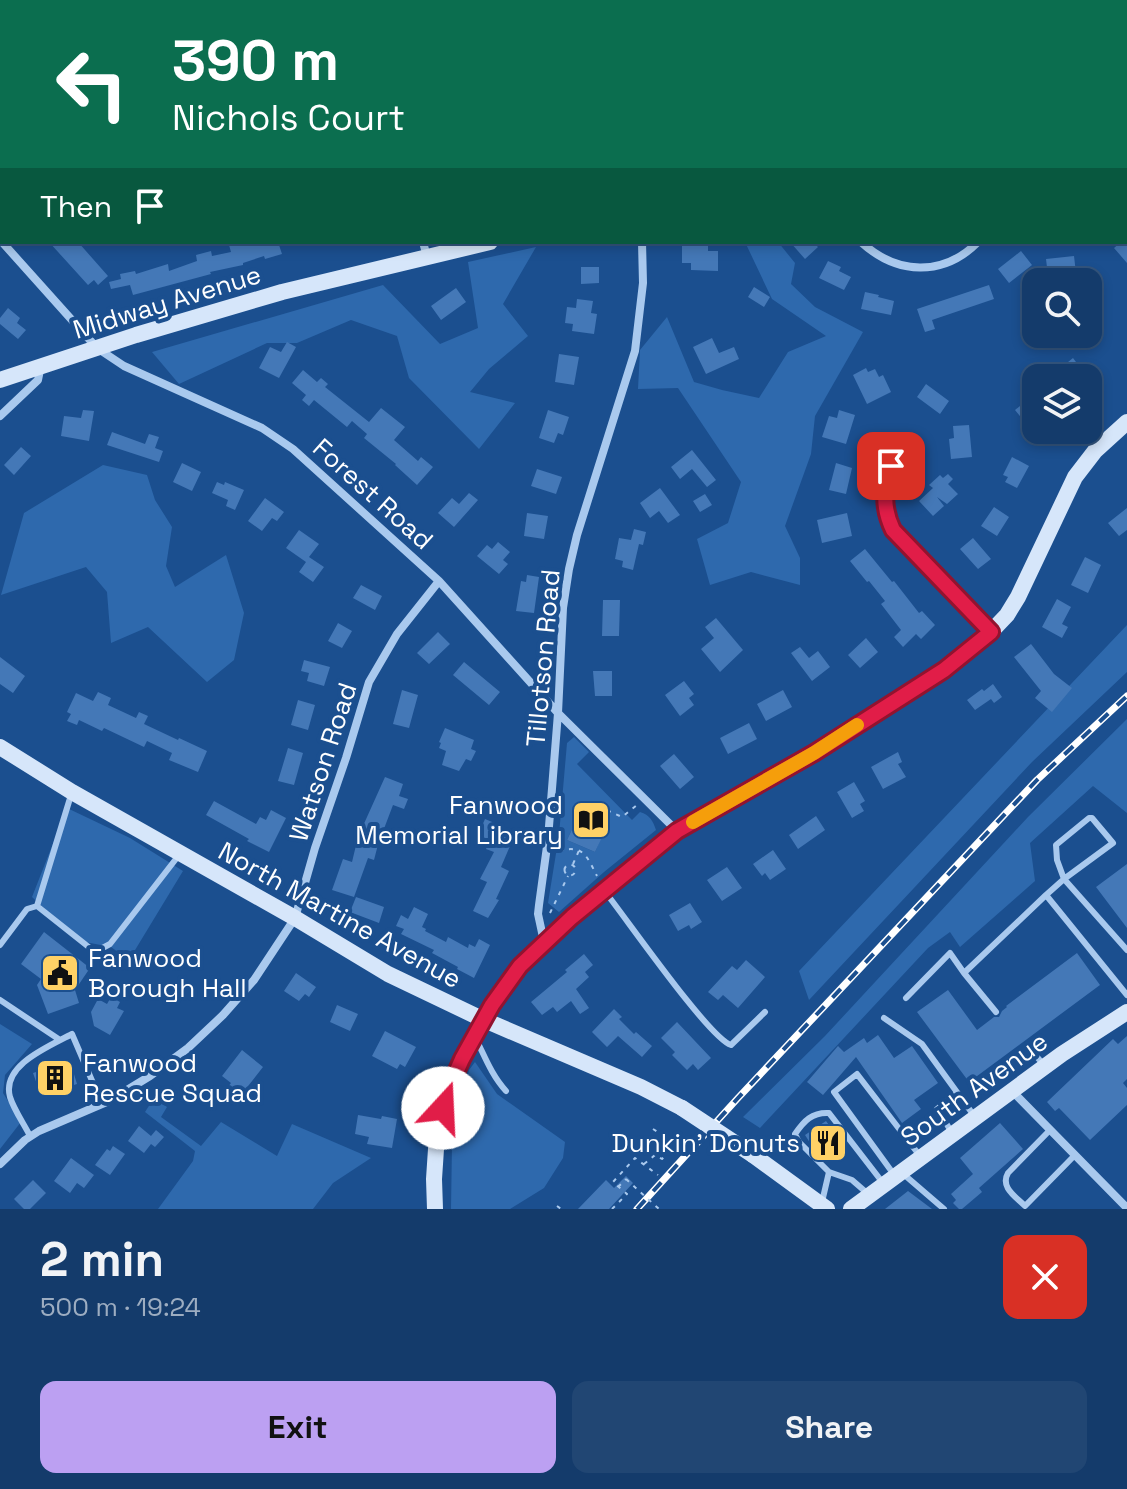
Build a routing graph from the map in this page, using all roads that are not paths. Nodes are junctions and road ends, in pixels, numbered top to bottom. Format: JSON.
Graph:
{"nodes":[{"id":1,"x":4,"y":244,"type":"edge"},
{"id":2,"x":471,"y":244,"type":"edge"},
{"id":3,"x":642,"y":244,"type":"edge"},
{"id":4,"x":863,"y":244,"type":"edge"},
{"id":5,"x":976,"y":244,"type":"edge"},
{"id":6,"x":425,"y":249,"type":"edge"},
{"id":7,"x":97,"y":348,"type":"junction"},
{"id":8,"x":41,"y":365,"type":"junction"},
{"id":9,"x":0,"y":380,"type":"edge"},
{"id":10,"x":0,"y":416,"type":"edge"},
{"id":11,"x":1127,"y":422,"type":"edge"},
{"id":12,"x":896,"y":450,"type":"dead end"},
{"id":13,"x":439,"y":581,"type":"junction"},
{"id":14,"x":991,"y":632,"type":"junction"},
{"id":15,"x":558,"y":713,"type":"junction"},
{"id":16,"x":0,"y":747,"type":"edge"},
{"id":17,"x":72,"y":792,"type":"junction"},
{"id":18,"x":677,"y":831,"type":"junction"},
{"id":19,"x":181,"y":853,"type":"junction"},
{"id":20,"x":1064,"y":879,"type":"junction"},
{"id":21,"x":604,"y":890,"type":"junction"},
{"id":22,"x":1046,"y":895,"type":"junction"},
{"id":23,"x":37,"y":906,"type":"junction"},
{"id":24,"x":295,"y":918,"type":"junction"},
{"id":25,"x":542,"y":935,"type":"junction"},
{"id":26,"x":0,"y":945,"type":"edge"},
{"id":27,"x":1127,"y":950,"type":"edge"},
{"id":28,"x":964,"y":973,"type":"junction"},
{"id":29,"x":1127,"y":995,"type":"edge"},
{"id":30,"x":906,"y":998,"type":"dead end"},
{"id":31,"x":0,"y":1000,"type":"edge"},
{"id":32,"x":765,"y":1012,"type":"dead end"},
{"id":33,"x":996,"y":1012,"type":"dead end"},
{"id":34,"x":1127,"y":1012,"type":"edge"},
{"id":35,"x":884,"y":1018,"type":"dead end"},
{"id":36,"x":478,"y":1027,"type":"junction"},
{"id":37,"x":60,"y":1040,"type":"junction"},
{"id":38,"x":1028,"y":1047,"type":"dead end"},
{"id":39,"x":1045,"y":1066,"type":"junction"},
{"id":40,"x":1011,"y":1090,"type":"junction"},
{"id":41,"x":506,"y":1091,"type":"dead end"},
{"id":42,"x":957,"y":1093,"type":"junction"},
{"id":43,"x":102,"y":1104,"type":"junction"},
{"id":44,"x":975,"y":1117,"type":"junction"},
{"id":45,"x":1050,"y":1130,"type":"junction"},
{"id":46,"x":953,"y":1134,"type":"junction"},
{"id":47,"x":30,"y":1136,"type":"junction"},
{"id":48,"x":1075,"y":1155,"type":"junction"},
{"id":49,"x":921,"y":1157,"type":"junction"},
{"id":50,"x":0,"y":1164,"type":"edge"},
{"id":51,"x":829,"y":1172,"type":"junction"},
{"id":52,"x":893,"y":1178,"type":"junction"},
{"id":53,"x":869,"y":1196,"type":"junction"},
{"id":54,"x":824,"y":1207,"type":"edge"},
{"id":55,"x":1023,"y":1208,"type":"edge"},
{"id":56,"x":1127,"y":1208,"type":"edge"},
{"id":57,"x":435,"y":1209,"type":"edge"},
{"id":58,"x":851,"y":1209,"type":"edge"},
{"id":59,"x":944,"y":1209,"type":"edge"}],
"edges":[{"from":1,"to":7,"type":"street","name":"Forest Road"},
{"from":2,"to":6,"type":"main road","name":"Midway Avenue"},
{"from":3,"to":15,"type":"street","name":"Tillotson Road"},
{"from":4,"to":5,"type":"street"},
{"from":6,"to":7,"type":"main road","name":"Midway Avenue"},
{"from":7,"to":8,"type":"main road","name":"Midway Avenue"},
{"from":7,"to":13,"type":"street","name":"Forest Road"},
{"from":8,"to":9,"type":"main road","name":"Midway Avenue"},
{"from":8,"to":10,"type":"street"},
{"from":11,"to":14,"type":"main road"},
{"from":12,"to":14,"type":"street"},
{"from":13,"to":15,"type":"street","name":"Forest Road"},
{"from":13,"to":24,"type":"street","name":"Watson Road"},
{"from":14,"to":18,"type":"main road"},
{"from":15,"to":18,"type":"street","name":"Forest Road"},
{"from":15,"to":25,"type":"street","name":"Tillotson Road"},
{"from":16,"to":17,"type":"main road","name":"North Martine Avenue"},
{"from":17,"to":19,"type":"main road","name":"North Martine Avenue"},
{"from":17,"to":23,"type":"lane"},
{"from":18,"to":21,"type":"main road"},
{"from":19,"to":23,"type":"lane"},
{"from":19,"to":24,"type":"main road","name":"North Martine Avenue"},
{"from":20,"to":20,"type":"lane"},
{"from":20,"to":22,"type":"lane"},
{"from":20,"to":27,"type":"lane"},
{"from":21,"to":25,"type":"main road"},
{"from":21,"to":32,"type":"lane"},
{"from":22,"to":28,"type":"lane"},
{"from":22,"to":29,"type":"lane"},
{"from":23,"to":26,"type":"lane"},
{"from":24,"to":36,"type":"main road","name":"North Martine Avenue"},
{"from":24,"to":43,"type":"street","name":"Watson Road"},
{"from":25,"to":36,"type":"main road"},
{"from":28,"to":30,"type":"lane"},
{"from":28,"to":33,"type":"lane"},
{"from":31,"to":37,"type":"lane"},
{"from":34,"to":39,"type":"main road","name":"South Avenue"},
{"from":35,"to":42,"type":"lane"},
{"from":36,"to":41,"type":"lane"},
{"from":36,"to":54,"type":"main road","name":"North Martine Avenue","bridge":true},
{"from":36,"to":57,"type":"main road"},
{"from":37,"to":43,"type":"lane"},
{"from":37,"to":47,"type":"lane"},
{"from":38,"to":39,"type":"lane"},
{"from":39,"to":40,"type":"main road","name":"South Avenue"},
{"from":40,"to":44,"type":"main road","name":"South Avenue"},
{"from":40,"to":45,"type":"street"},
{"from":42,"to":44,"type":"lane"},
{"from":42,"to":46,"type":"lane"},
{"from":43,"to":47,"type":"street","name":"Watson Road"},
{"from":44,"to":46,"type":"main road","name":"South Avenue"},
{"from":45,"to":48,"type":"street"},
{"from":45,"to":55,"type":"lane"},
{"from":46,"to":49,"type":"main road","name":"South Avenue"},
{"from":47,"to":50,"type":"street","name":"Watson Road"},
{"from":48,"to":55,"type":"lane"},
{"from":48,"to":56,"type":"street"},
{"from":49,"to":52,"type":"main road","name":"South Avenue"},
{"from":49,"to":52,"type":"lane"},
{"from":51,"to":52,"type":"lane"},
{"from":51,"to":53,"type":"lane"},
{"from":51,"to":54,"type":"lane"},
{"from":52,"to":53,"type":"main road","name":"South Avenue"},
{"from":52,"to":59,"type":"lane"},
{"from":53,"to":58,"type":"main road","name":"South Avenue"}]}
